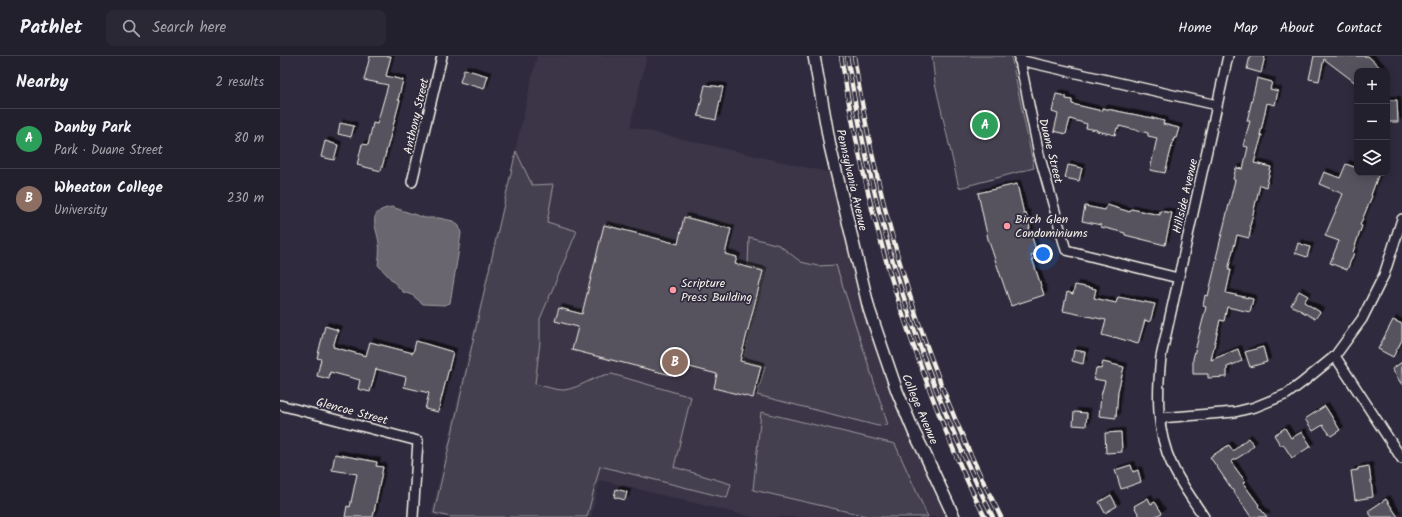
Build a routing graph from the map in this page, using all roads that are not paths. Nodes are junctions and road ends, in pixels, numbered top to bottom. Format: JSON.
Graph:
{"nodes":[{"id":1,"x":442,"y":56,"type":"edge"},
{"id":2,"x":814,"y":56,"type":"edge"},
{"id":3,"x":1228,"y":56,"type":"edge"},
{"id":4,"x":1019,"y":58,"type":"edge"},
{"id":5,"x":1217,"y":105,"type":"junction"},
{"id":6,"x":412,"y":182,"type":"dead end"},
{"id":7,"x":1402,"y":218,"type":"edge"},
{"id":8,"x":1178,"y":278,"type":"junction"},
{"id":9,"x":869,"y":309,"type":"joint"},
{"id":10,"x":1335,"y":356,"type":"junction"},
{"id":11,"x":280,"y":405,"type":"edge"},
{"id":12,"x":1160,"y":418,"type":"junction"},
{"id":13,"x":1402,"y":459,"type":"edge"},
{"id":14,"x":413,"y":517,"type":"edge"},
{"id":15,"x":954,"y":517,"type":"edge"},
{"id":16,"x":1204,"y":517,"type":"edge"}],
"edges":[{"from":1,"to":6,"type":"street","name":"Anthony Street"},
{"from":2,"to":9,"type":"street","name":"Pennsylvania Avenue"},
{"from":3,"to":5,"type":"street","name":"Hillside Avenue"},
{"from":4,"to":5,"type":"street"},
{"from":4,"to":8,"type":"street","name":"Duane Street"},
{"from":5,"to":8,"type":"street","name":"Hillside Avenue"},
{"from":7,"to":10,"type":"street"},
{"from":8,"to":12,"type":"street","name":"Hillside Avenue"},
{"from":9,"to":15,"type":"street","name":"College Avenue"},
{"from":10,"to":12,"type":"street"},
{"from":10,"to":13,"type":"street"},
{"from":11,"to":14,"type":"street","name":"Glencoe Street"},
{"from":12,"to":16,"type":"street","name":"Hillside Avenue"}]}
